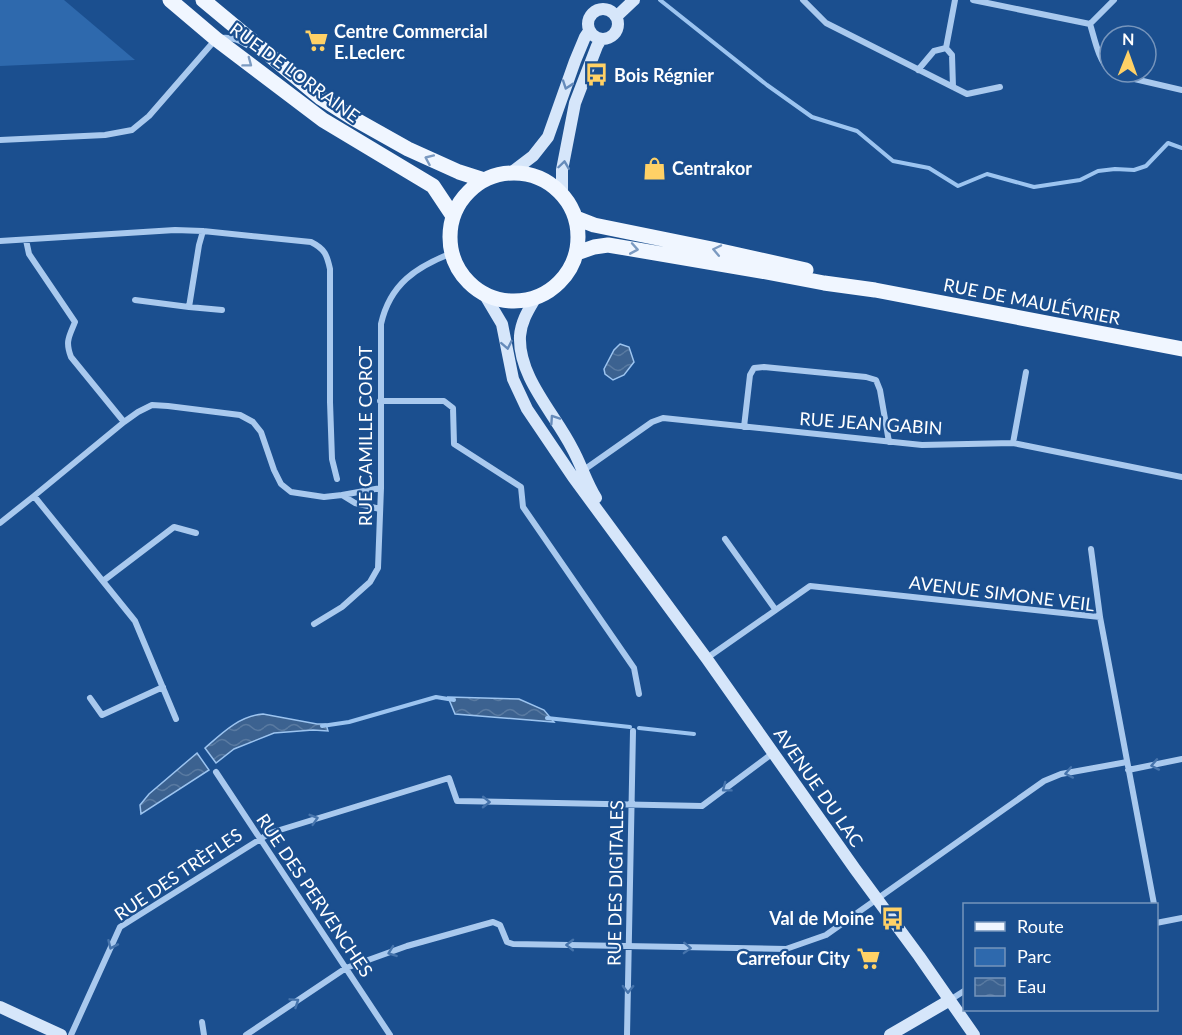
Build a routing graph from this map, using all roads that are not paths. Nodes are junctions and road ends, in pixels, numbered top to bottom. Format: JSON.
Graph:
{"nodes":[{"id":1,"x":170,"y":0,"type":"edge"},
{"id":2,"x":203,"y":0,"type":"edge"},
{"id":3,"x":634,"y":0,"type":"edge"},
{"id":4,"x":803,"y":0,"type":"edge"},
{"id":5,"x":955,"y":0,"type":"edge"},
{"id":6,"x":973,"y":0,"type":"edge"},
{"id":7,"x":1114,"y":0,"type":"edge"},
{"id":8,"x":607,"y":4,"type":"edge"},
{"id":9,"x":1009,"y":4,"type":"edge"},
{"id":10,"x":617,"y":16,"type":"junction"},
{"id":11,"x":1090,"y":24,"type":"junction"},
{"id":12,"x":589,"y":31,"type":"junction"},
{"id":13,"x":216,"y":39,"type":"junction"},
{"id":14,"x":602,"y":39,"type":"junction"},
{"id":15,"x":946,"y":48,"type":"junction"},
{"id":16,"x":1098,"y":50,"type":"edge"},
{"id":17,"x":918,"y":70,"type":"junction"},
{"id":18,"x":1156,"y":84,"type":"edge"},
{"id":19,"x":953,"y":87,"type":"junction"},
{"id":20,"x":1000,"y":87,"type":"dead end"},
{"id":21,"x":1182,"y":90,"type":"edge"},
{"id":22,"x":321,"y":98,"type":"junction"},
{"id":23,"x":0,"y":140,"type":"edge"},
{"id":24,"x":512,"y":172,"type":"junction"},
{"id":25,"x":484,"y":180,"type":"junction"},
{"id":26,"x":562,"y":194,"type":"junction"},
{"id":27,"x":453,"y":216,"type":"junction"},
{"id":28,"x":576,"y":218,"type":"junction"},
{"id":29,"x":203,"y":231,"type":"junction"},
{"id":30,"x":26,"y":240,"type":"junction"},
{"id":31,"x":0,"y":241,"type":"edge"},
{"id":32,"x":452,"y":253,"type":"junction"},
{"id":33,"x":577,"y":253,"type":"junction"},
{"id":34,"x":875,"y":290,"type":"junction"},
{"id":35,"x":483,"y":292,"type":"junction"},
{"id":36,"x":536,"y":297,"type":"junction"},
{"id":37,"x":135,"y":300,"type":"dead end"},
{"id":38,"x":189,"y":307,"type":"junction"},
{"id":39,"x":222,"y":310,"type":"dead end"},
{"id":40,"x":1182,"y":349,"type":"edge"},
{"id":41,"x":1026,"y":372,"type":"dead end"},
{"id":42,"x":380,"y":401,"type":"junction"},
{"id":43,"x":124,"y":422,"type":"junction"},
{"id":44,"x":744,"y":427,"type":"junction"},
{"id":45,"x":889,"y":442,"type":"junction"},
{"id":46,"x":1013,"y":443,"type":"junction"},
{"id":47,"x":577,"y":473,"type":"junction"},
{"id":48,"x":1182,"y":477,"type":"edge"},
{"id":49,"x":337,"y":479,"type":"dead end"},
{"id":50,"x":381,"y":488,"type":"junction"},
{"id":51,"x":342,"y":495,"type":"junction"},
{"id":52,"x":34,"y":496,"type":"junction"},
{"id":53,"x":380,"y":509,"type":"junction"},
{"id":54,"x":0,"y":523,"type":"edge"},
{"id":55,"x":196,"y":533,"type":"dead end"},
{"id":56,"x":725,"y":539,"type":"dead end"},
{"id":57,"x":1091,"y":549,"type":"dead end"},
{"id":58,"x":103,"y":581,"type":"junction"},
{"id":59,"x":775,"y":609,"type":"junction"},
{"id":60,"x":1100,"y":616,"type":"junction"},
{"id":61,"x":314,"y":624,"type":"dead end"},
{"id":62,"x":707,"y":659,"type":"junction"},
{"id":63,"x":163,"y":687,"type":"junction"},
{"id":64,"x":639,"y":694,"type":"dead end"},
{"id":65,"x":90,"y":698,"type":"dead end"},
{"id":66,"x":176,"y":719,"type":"dead end"},
{"id":67,"x":633,"y":731,"type":"dead end"},
{"id":68,"x":773,"y":753,"type":"junction"},
{"id":69,"x":1182,"y":759,"type":"edge"},
{"id":70,"x":1127,"y":762,"type":"junction"},
{"id":71,"x":1128,"y":770,"type":"junction"},
{"id":72,"x":216,"y":772,"type":"dead end"},
{"id":73,"x":631,"y":804,"type":"junction"},
{"id":74,"x":259,"y":838,"type":"junction"},
{"id":75,"x":877,"y":899,"type":"junction"},
{"id":76,"x":1154,"y":903,"type":"edge"},
{"id":77,"x":1182,"y":918,"type":"edge"},
{"id":78,"x":1158,"y":921,"type":"edge"},
{"id":79,"x":628,"y":946,"type":"junction"},
{"id":80,"x":346,"y":968,"type":"junction"},
{"id":81,"x":963,"y":992,"type":"edge"},
{"id":82,"x":950,"y":1000,"type":"junction"},
{"id":83,"x":0,"y":1007,"type":"edge"},
{"id":84,"x":202,"y":1022,"type":"dead end"},
{"id":85,"x":61,"y":1035,"type":"edge"},
{"id":86,"x":71,"y":1035,"type":"edge"},
{"id":87,"x":204,"y":1035,"type":"edge"},
{"id":88,"x":246,"y":1035,"type":"edge"},
{"id":89,"x":390,"y":1035,"type":"edge"},
{"id":90,"x":627,"y":1035,"type":"edge"},
{"id":91,"x":890,"y":1035,"type":"edge"},
{"id":92,"x":975,"y":1035,"type":"edge"}],
"edges":[{"from":1,"to":13,"type":"main road","name":"RUE DE LORRAINE"},
{"from":2,"to":22,"type":"main road","name":"RUE DE LORRAINE"},
{"from":3,"to":10,"type":"street"},
{"from":4,"to":17,"type":"street"},
{"from":5,"to":15,"type":"street"},
{"from":6,"to":9,"type":"street"},
{"from":7,"to":11,"type":"street"},
{"from":8,"to":10,"type":"street"},
{"from":8,"to":12,"type":"street"},
{"from":9,"to":11,"type":"street"},
{"from":10,"to":14,"type":"street"},
{"from":11,"to":16,"type":"street"},
{"from":12,"to":14,"type":"street"},
{"from":12,"to":24,"type":"street","one_way":true},
{"from":13,"to":22,"type":"street"},
{"from":13,"to":23,"type":"street"},
{"from":13,"to":27,"type":"main road","name":"RUE DE LORRAINE","one_way":true},
{"from":26,"to":14,"type":"street","one_way":true},
{"from":15,"to":17,"type":"street"},
{"from":15,"to":19,"type":"street"},
{"from":17,"to":19,"type":"street"},
{"from":18,"to":21,"type":"street"},
{"from":19,"to":20,"type":"street"},
{"from":25,"to":22,"type":"main road","name":"RUE DE LORRAINE","one_way":true},
{"from":24,"to":25,"type":"main road"},
{"from":24,"to":26,"type":"main road"},
{"from":25,"to":27,"type":"main road"},
{"from":26,"to":28,"type":"main road"},
{"from":27,"to":32,"type":"main road"},
{"from":28,"to":33,"type":"main road"},
{"from":34,"to":28,"type":"main road","name":"RUE DE MAULÉVRIER","one_way":true},
{"from":29,"to":30,"type":"street"},
{"from":29,"to":38,"type":"street"},
{"from":29,"to":49,"type":"street"},
{"from":30,"to":31,"type":"street"},
{"from":30,"to":43,"type":"street"},
{"from":32,"to":35,"type":"main road"},
{"from":32,"to":42,"type":"street","name":"RUE CAMILLE COROT"},
{"from":33,"to":34,"type":"main road","name":"RUE DE MAULÉVRIER","one_way":true},
{"from":33,"to":36,"type":"main road"},
{"from":34,"to":40,"type":"main road","name":"RUE DE MAULÉVRIER"},
{"from":35,"to":36,"type":"main road"},
{"from":35,"to":47,"type":"street","name":"AVENUE DU LAC","one_way":true},
{"from":47,"to":36,"type":"street","name":"AVENUE DU LAC","one_way":true},
{"from":37,"to":38,"type":"street"},
{"from":38,"to":39,"type":"street"},
{"from":41,"to":46,"type":"street"},
{"from":42,"to":50,"type":"street","name":"RUE CAMILLE COROT"},
{"from":42,"to":64,"type":"street"},
{"from":43,"to":51,"type":"street"},
{"from":43,"to":52,"type":"street"},
{"from":44,"to":45,"type":"street","name":"RUE JEAN GABIN"},
{"from":44,"to":45,"type":"street"},
{"from":44,"to":47,"type":"street","name":"RUE JEAN GABIN"},
{"from":45,"to":46,"type":"street","name":"RUE JEAN GABIN"},
{"from":46,"to":48,"type":"street","name":"RUE JEAN GABIN"},
{"from":47,"to":62,"type":"street","name":"AVENUE DU LAC"},
{"from":50,"to":51,"type":"street"},
{"from":50,"to":53,"type":"street","name":"RUE CAMILLE COROT"},
{"from":51,"to":53,"type":"street"},
{"from":52,"to":54,"type":"street"},
{"from":52,"to":58,"type":"street"},
{"from":53,"to":61,"type":"street","name":"RUE CAMILLE COROT"},
{"from":55,"to":58,"type":"street"},
{"from":56,"to":59,"type":"street"},
{"from":57,"to":60,"type":"street"},
{"from":58,"to":63,"type":"street"},
{"from":59,"to":60,"type":"street","name":"AVENUE SIMONE VEIL"},
{"from":59,"to":62,"type":"street","name":"AVENUE SIMONE VEIL"},
{"from":60,"to":70,"type":"street","name":"AVENUE SIMONE VEIL"},
{"from":62,"to":68,"type":"street","name":"AVENUE DU LAC"},
{"from":63,"to":65,"type":"street"},
{"from":63,"to":66,"type":"street"},
{"from":67,"to":73,"type":"street","name":"RUE DES DIGITALES"},
{"from":68,"to":73,"type":"street","one_way":true},
{"from":68,"to":75,"type":"street","name":"AVENUE DU LAC"},
{"from":69,"to":71,"type":"street","one_way":true},
{"from":70,"to":71,"type":"street","name":"AVENUE SIMONE VEIL"},
{"from":70,"to":75,"type":"street","one_way":true},
{"from":71,"to":76,"type":"street","name":"AVENUE SIMONE VEIL"},
{"from":72,"to":74,"type":"street","name":"RUE DES PERVENCHES"},
{"from":74,"to":73,"type":"street","name":"RUE DES TRÈFLES","one_way":true},
{"from":73,"to":79,"type":"street","name":"RUE DES DIGITALES"},
{"from":74,"to":80,"type":"street","name":"RUE DES PERVENCHES"},
{"from":74,"to":86,"type":"street","name":"RUE DES TRÈFLES","one_way":true},
{"from":79,"to":75,"type":"street","one_way":true},
{"from":75,"to":82,"type":"street","name":"AVENUE DU LAC"},
{"from":77,"to":78,"type":"street"},
{"from":79,"to":80,"type":"street","one_way":true},
{"from":79,"to":90,"type":"street","name":"RUE DES DIGITALES","one_way":true},
{"from":88,"to":80,"type":"street","one_way":true},
{"from":80,"to":89,"type":"street","name":"RUE DES PERVENCHES"},
{"from":81,"to":82,"type":"street"},
{"from":82,"to":91,"type":"street"},
{"from":82,"to":92,"type":"street","name":"AVENUE DU LAC"},
{"from":83,"to":85,"type":"street"},
{"from":84,"to":87,"type":"street"}]}
